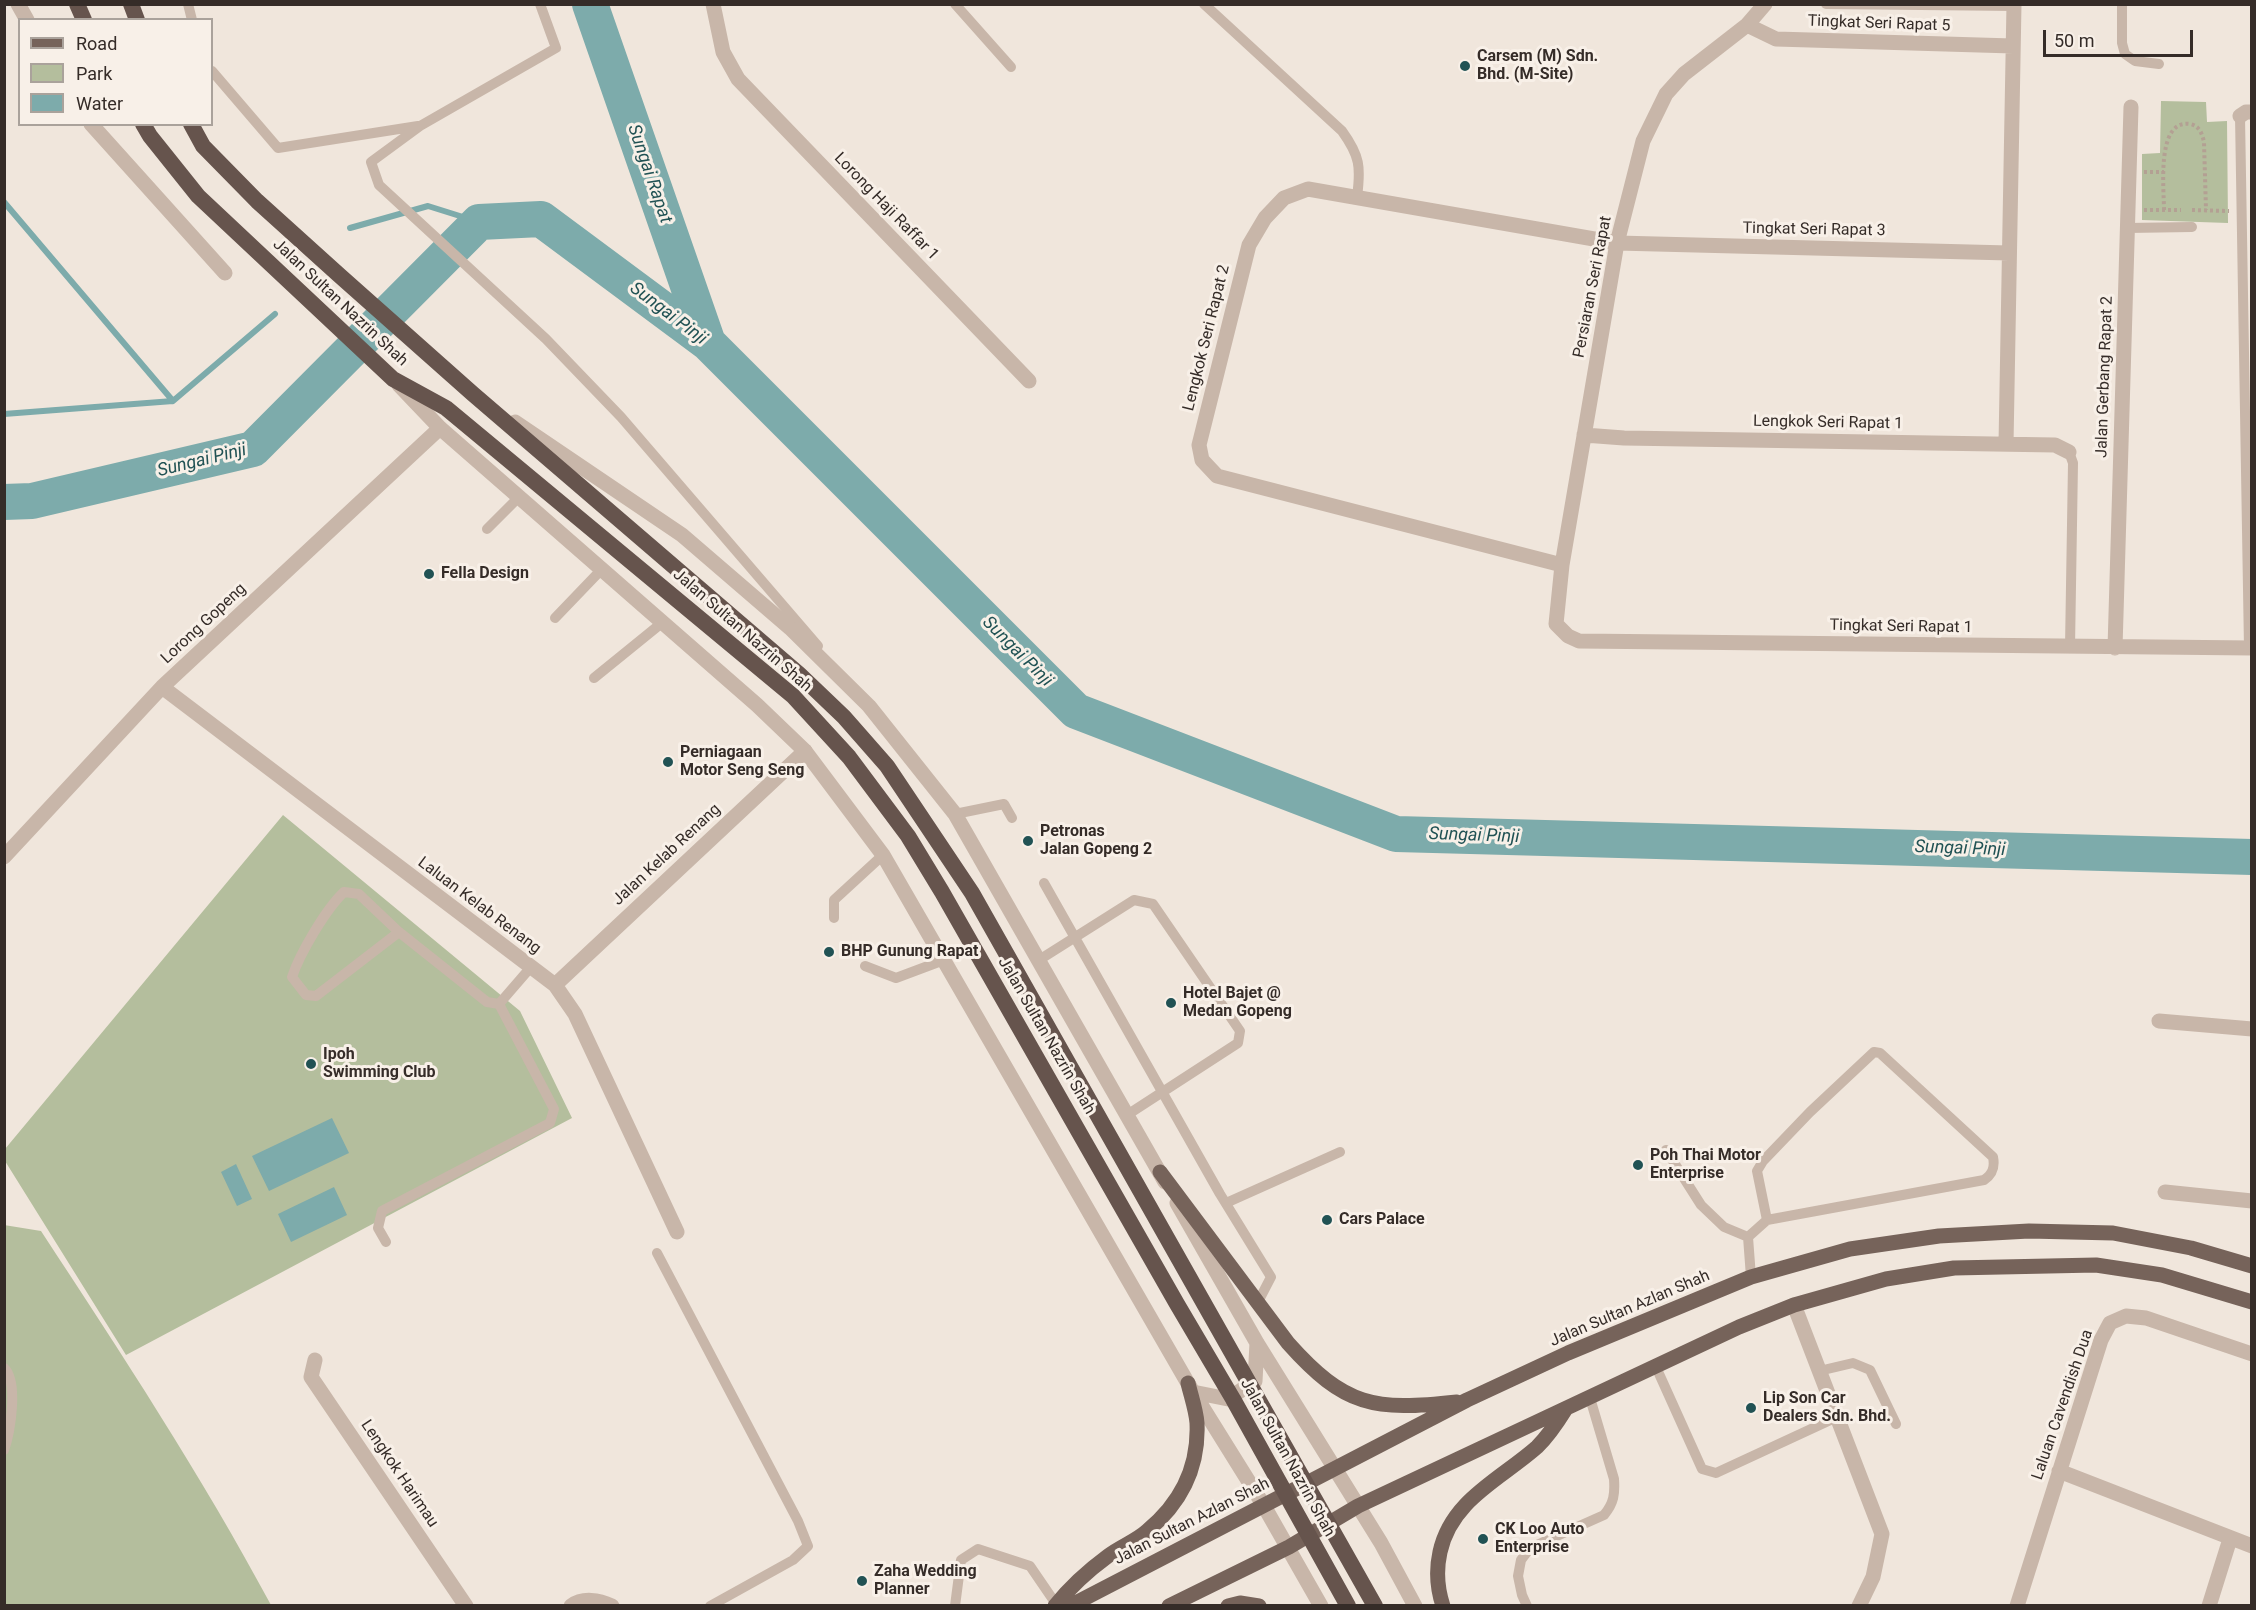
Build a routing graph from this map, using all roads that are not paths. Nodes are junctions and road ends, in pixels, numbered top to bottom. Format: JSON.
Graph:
{"nodes":[{"id":1,"x":18,"y":4,"type":"edge"},
{"id":2,"x":76,"y":4,"type":"edge"},
{"id":3,"x":540,"y":4,"type":"edge"},
{"id":4,"x":713,"y":4,"type":"edge"},
{"id":5,"x":955,"y":4,"type":"edge"},
{"id":6,"x":1204,"y":4,"type":"edge"},
{"id":7,"x":1765,"y":4,"type":"edge"},
{"id":8,"x":1826,"y":4,"type":"edge"},
{"id":9,"x":2122,"y":4,"type":"edge"},
{"id":10,"x":2014,"y":5,"type":"edge"},
{"id":11,"x":26,"y":18,"type":"edge"},
{"id":12,"x":83,"y":18,"type":"edge"},
{"id":13,"x":1747,"y":25,"type":"junction"},
{"id":14,"x":2013,"y":46,"type":"junction"},
{"id":15,"x":2159,"y":64,"type":"dead end"},
{"id":16,"x":1011,"y":67,"type":"dead end"},
{"id":17,"x":213,"y":72,"type":"edge"},
{"id":18,"x":2131,"y":107,"type":"dead end"},
{"id":19,"x":2246,"y":114,"type":"edge"},
{"id":20,"x":93,"y":126,"type":"edge"},
{"id":21,"x":144,"y":126,"type":"edge"},
{"id":22,"x":192,"y":126,"type":"edge"},
{"id":23,"x":420,"y":126,"type":"junction"},
{"id":24,"x":1357,"y":197,"type":"junction"},
{"id":25,"x":2192,"y":227,"type":"dead end"},
{"id":26,"x":2127,"y":228,"type":"junction"},
{"id":27,"x":1617,"y":243,"type":"junction"},
{"id":28,"x":2009,"y":253,"type":"junction"},
{"id":29,"x":225,"y":273,"type":"dead end"},
{"id":30,"x":2248,"y":357,"type":"edge"},
{"id":31,"x":393,"y":379,"type":"junction"},
{"id":32,"x":1029,"y":381,"type":"dead end"},
{"id":33,"x":473,"y":394,"type":"junction"},
{"id":34,"x":440,"y":428,"type":"junction"},
{"id":35,"x":1584,"y":435,"type":"junction"},
{"id":36,"x":2006,"y":444,"type":"junction"},
{"id":37,"x":2069,"y":452,"type":"joint"},
{"id":38,"x":520,"y":496,"type":"junction"},
{"id":39,"x":487,"y":529,"type":"dead end"},
{"id":40,"x":1562,"y":565,"type":"junction"},
{"id":41,"x":602,"y":569,"type":"junction"},
{"id":42,"x":2250,"y":617,"type":"edge"},
{"id":43,"x":555,"y":618,"type":"dead end"},
{"id":44,"x":663,"y":622,"type":"junction"},
{"id":45,"x":1556,"y":624,"type":"joint"},
{"id":46,"x":2070,"y":647,"type":"junction"},
{"id":47,"x":2115,"y":648,"type":"junction"},
{"id":48,"x":2250,"y":648,"type":"edge"},
{"id":49,"x":594,"y":678,"type":"dead end"},
{"id":50,"x":162,"y":687,"type":"junction"},
{"id":51,"x":868,"y":706,"type":"junction"},
{"id":52,"x":805,"y":751,"type":"junction"},
{"id":53,"x":955,"y":814,"type":"junction"},
{"id":54,"x":1012,"y":818,"type":"dead end"},
{"id":55,"x":883,"y":855,"type":"junction"},
{"id":56,"x":4,"y":857,"type":"edge"},
{"id":57,"x":1044,"y":883,"type":"dead end"},
{"id":58,"x":834,"y":918,"type":"dead end"},
{"id":59,"x":399,"y":932,"type":"junction"},
{"id":60,"x":1074,"y":938,"type":"junction"},
{"id":61,"x":944,"y":960,"type":"junction"},
{"id":62,"x":1039,"y":960,"type":"junction"},
{"id":63,"x":865,"y":966,"type":"dead end"},
{"id":64,"x":531,"y":967,"type":"junction"},
{"id":65,"x":555,"y":985,"type":"junction"},
{"id":66,"x":499,"y":1004,"type":"junction"},
{"id":67,"x":2159,"y":1021,"type":"dead end"},
{"id":68,"x":2252,"y":1029,"type":"edge"},
{"id":69,"x":1162,"y":1094,"type":"junction"},
{"id":70,"x":1127,"y":1115,"type":"junction"},
{"id":71,"x":1666,"y":1150,"type":"dead end"},
{"id":72,"x":1340,"y":1152,"type":"dead end"},
{"id":73,"x":1160,"y":1172,"type":"junction"},
{"id":74,"x":2165,"y":1191,"type":"dead end"},
{"id":75,"x":2252,"y":1201,"type":"edge"},
{"id":76,"x":1226,"y":1203,"type":"junction"},
{"id":77,"x":1767,"y":1220,"type":"junction"},
{"id":78,"x":677,"y":1233,"type":"dead end"},
{"id":79,"x":1748,"y":1237,"type":"junction"},
{"id":80,"x":386,"y":1242,"type":"dead end"},
{"id":81,"x":657,"y":1253,"type":"dead end"},
{"id":82,"x":2252,"y":1266,"type":"edge"},
{"id":83,"x":1751,"y":1277,"type":"junction"},
{"id":84,"x":1258,"y":1302,"type":"junction"},
{"id":85,"x":2252,"y":1302,"type":"edge"},
{"id":86,"x":1794,"y":1305,"type":"junction"},
{"id":87,"x":1257,"y":1343,"type":"junction"},
{"id":88,"x":2252,"y":1354,"type":"edge"},
{"id":89,"x":315,"y":1359,"type":"dead end"},
{"id":90,"x":1656,"y":1367,"type":"junction"},
{"id":91,"x":4,"y":1368,"type":"edge"},
{"id":92,"x":1819,"y":1371,"type":"junction"},
{"id":93,"x":1190,"y":1388,"type":"junction"},
{"id":94,"x":1590,"y":1398,"type":"junction"},
{"id":95,"x":1467,"y":1400,"type":"junction"},
{"id":96,"x":1565,"y":1410,"type":"junction"},
{"id":97,"x":1837,"y":1418,"type":"junction"},
{"id":98,"x":1896,"y":1424,"type":"dead end"},
{"id":99,"x":4,"y":1450,"type":"edge"},
{"id":100,"x":1334,"y":1468,"type":"junction"},
{"id":101,"x":2059,"y":1472,"type":"junction"},
{"id":102,"x":1264,"y":1506,"type":"junction"},
{"id":103,"x":1358,"y":1506,"type":"junction"},
{"id":104,"x":2230,"y":1539,"type":"junction"},
{"id":105,"x":2252,"y":1546,"type":"edge"},
{"id":106,"x":1288,"y":1547,"type":"junction"},
{"id":107,"x":466,"y":1605,"type":"edge"},
{"id":108,"x":571,"y":1605,"type":"edge"},
{"id":109,"x":612,"y":1605,"type":"edge"},
{"id":110,"x":710,"y":1605,"type":"edge"},
{"id":111,"x":955,"y":1605,"type":"edge"},
{"id":112,"x":1060,"y":1605,"type":"edge"},
{"id":113,"x":1169,"y":1605,"type":"edge"},
{"id":114,"x":1228,"y":1605,"type":"edge"},
{"id":115,"x":1259,"y":1605,"type":"edge"},
{"id":116,"x":1321,"y":1605,"type":"edge"},
{"id":117,"x":1348,"y":1605,"type":"edge"},
{"id":118,"x":1374,"y":1605,"type":"edge"},
{"id":119,"x":1415,"y":1605,"type":"edge"},
{"id":120,"x":1443,"y":1605,"type":"edge"},
{"id":121,"x":1527,"y":1605,"type":"edge"},
{"id":122,"x":1859,"y":1605,"type":"edge"},
{"id":123,"x":2017,"y":1605,"type":"edge"},
{"id":124,"x":2209,"y":1605,"type":"edge"}],
"edges":[{"from":1,"to":11,"type":"street"},
{"from":2,"to":12,"type":"highway"},
{"from":3,"to":23,"type":"lane"},
{"from":4,"to":32,"type":"street","name":"Lorong Haji Raffar 1"},
{"from":5,"to":16,"type":"lane"},
{"from":6,"to":24,"type":"lane"},
{"from":7,"to":13,"type":"street","name":"Persiaran Seri Rapat"},
{"from":8,"to":10,"type":"lane"},
{"from":9,"to":15,"type":"lane"},
{"from":10,"to":14,"type":"street"},
{"from":13,"to":14,"type":"street","name":"Tingkat Seri Rapat 5"},
{"from":13,"to":27,"type":"street","name":"Persiaran Seri Rapat"},
{"from":14,"to":28,"type":"street"},
{"from":17,"to":23,"type":"lane"},
{"from":18,"to":26,"type":"street","name":"Jalan Gerbang Rapat 2"},
{"from":19,"to":30,"type":"lane"},
{"from":20,"to":29,"type":"street"},
{"from":21,"to":31,"type":"highway","name":"Jalan Sultan Nazrin Shah"},
{"from":22,"to":33,"type":"highway","name":"Jalan Sultan Nazrin Shah"},
{"from":23,"to":51,"type":"lane"},
{"from":24,"to":27,"type":"street","name":"Lengkok Seri Rapat 2"},
{"from":24,"to":40,"type":"street","name":"Lengkok Seri Rapat 2"},
{"from":25,"to":26,"type":"lane"},
{"from":26,"to":47,"type":"street","name":"Jalan Gerbang Rapat 2"},
{"from":27,"to":28,"type":"street","name":"Tingkat Seri Rapat 3"},
{"from":27,"to":35,"type":"street","name":"Persiaran Seri Rapat"},
{"from":28,"to":36,"type":"street"},
{"from":30,"to":42,"type":"lane"},
{"from":31,"to":34,"type":"street"},
{"from":31,"to":117,"type":"highway","name":"Jalan Sultan Nazrin Shah"},
{"from":33,"to":51,"type":"street"},
{"from":33,"to":118,"type":"highway","name":"Jalan Sultan Nazrin Shah"},
{"from":34,"to":38,"type":"street"},
{"from":34,"to":50,"type":"street","name":"Lorong Gopeng"},
{"from":35,"to":36,"type":"street","name":"Lengkok Seri Rapat 1"},
{"from":35,"to":40,"type":"street","name":"Persiaran Seri Rapat"},
{"from":36,"to":37,"type":"street","name":"Lengkok Seri Rapat 1"},
{"from":37,"to":46,"type":"lane"},
{"from":38,"to":39,"type":"lane"},
{"from":38,"to":41,"type":"street"},
{"from":40,"to":45,"type":"street","name":"Persiaran Seri Rapat"},
{"from":41,"to":43,"type":"lane"},
{"from":41,"to":44,"type":"street"},
{"from":42,"to":48,"type":"lane"},
{"from":44,"to":49,"type":"lane"},
{"from":44,"to":52,"type":"street"},
{"from":45,"to":46,"type":"street","name":"Tingkat Seri Rapat 1"},
{"from":46,"to":47,"type":"street","name":"Tingkat Seri Rapat 1"},
{"from":47,"to":48,"type":"street","name":"Tingkat Seri Rapat 1"},
{"from":50,"to":56,"type":"street","name":"Lorong Gopeng"},
{"from":50,"to":64,"type":"street","name":"Laluan Kelab Renang"},
{"from":51,"to":53,"type":"street"},
{"from":52,"to":55,"type":"street"},
{"from":52,"to":65,"type":"street","name":"Jalan Kelab Renang"},
{"from":53,"to":54,"type":"lane"},
{"from":53,"to":62,"type":"street"},
{"from":55,"to":58,"type":"lane"},
{"from":55,"to":61,"type":"street"},
{"from":57,"to":60,"type":"lane"},
{"from":59,"to":59,"type":"lane"},
{"from":59,"to":66,"type":"lane"},
{"from":60,"to":62,"type":"lane"},
{"from":60,"to":69,"type":"lane"},
{"from":60,"to":69,"type":"lane"},
{"from":61,"to":63,"type":"lane"},
{"from":61,"to":93,"type":"street"},
{"from":62,"to":70,"type":"street"},
{"from":64,"to":65,"type":"street","name":"Laluan Kelab Renang"},
{"from":64,"to":66,"type":"lane"},
{"from":65,"to":78,"type":"street","name":"Laluan Kelab Renang"},
{"from":66,"to":80,"type":"lane"},
{"from":67,"to":68,"type":"street"},
{"from":69,"to":70,"type":"lane"},
{"from":69,"to":76,"type":"lane"},
{"from":70,"to":73,"type":"street"},
{"from":71,"to":79,"type":"lane"},
{"from":72,"to":76,"type":"lane"},
{"from":73,"to":84,"type":"main road"},
{"from":73,"to":87,"type":"street"},
{"from":74,"to":75,"type":"street"},
{"from":76,"to":84,"type":"lane"},
{"from":77,"to":77,"type":"lane"},
{"from":77,"to":79,"type":"lane"},
{"from":79,"to":83,"type":"lane"},
{"from":81,"to":110,"type":"lane"},
{"from":82,"to":83,"type":"main road","name":"Jalan Sultan Azlan Shah"},
{"from":83,"to":95,"type":"main road","name":"Jalan Sultan Azlan Shah"},
{"from":84,"to":95,"type":"main road"},
{"from":85,"to":86,"type":"main road"},
{"from":86,"to":90,"type":"main road"},
{"from":86,"to":92,"type":"street"},
{"from":87,"to":93,"type":"street"},
{"from":87,"to":100,"type":"street"},
{"from":88,"to":101,"type":"street","name":"Laluan Cavendish Dua"},
{"from":89,"to":107,"type":"street","name":"Lengkok Harimau"},
{"from":90,"to":94,"type":"main road"},
{"from":90,"to":97,"type":"lane"},
{"from":91,"to":99,"type":"lane"},
{"from":92,"to":97,"type":"street"},
{"from":92,"to":98,"type":"lane"},
{"from":93,"to":102,"type":"street"},
{"from":93,"to":112,"type":"main road"},
{"from":94,"to":96,"type":"main road"},
{"from":94,"to":121,"type":"lane"},
{"from":95,"to":100,"type":"main road","name":"Jalan Sultan Azlan Shah"},
{"from":96,"to":103,"type":"main road"},
{"from":96,"to":120,"type":"main road"},
{"from":97,"to":122,"type":"street"},
{"from":100,"to":102,"type":"main road","name":"Jalan Sultan Azlan Shah"},
{"from":100,"to":103,"type":"street"},
{"from":101,"to":104,"type":"street"},
{"from":101,"to":123,"type":"street","name":"Laluan Cavendish Dua"},
{"from":102,"to":106,"type":"street"},
{"from":102,"to":112,"type":"main road","name":"Jalan Sultan Azlan Shah"},
{"from":103,"to":106,"type":"main road"},
{"from":103,"to":119,"type":"street"},
{"from":104,"to":105,"type":"street"},
{"from":104,"to":124,"type":"street"},
{"from":106,"to":113,"type":"main road"},
{"from":106,"to":116,"type":"street"},
{"from":108,"to":109,"type":"street"},
{"from":111,"to":112,"type":"lane"},
{"from":114,"to":115,"type":"main road"}]}
